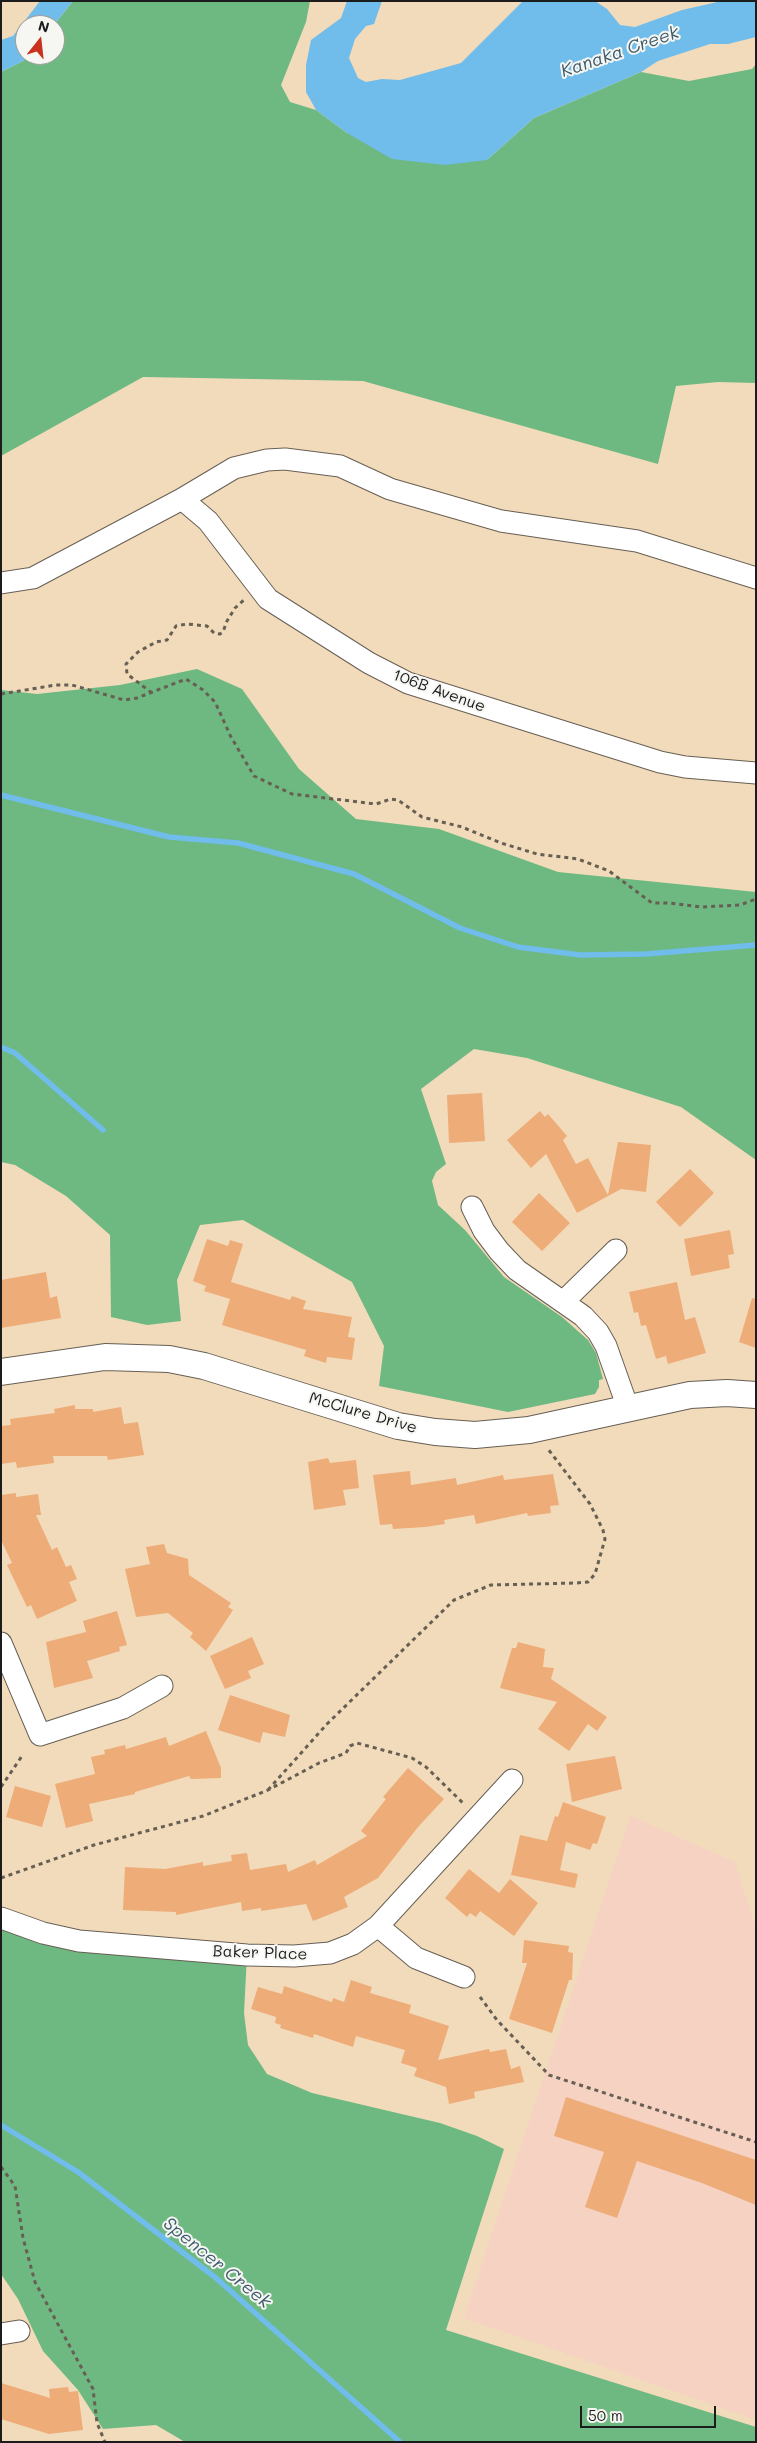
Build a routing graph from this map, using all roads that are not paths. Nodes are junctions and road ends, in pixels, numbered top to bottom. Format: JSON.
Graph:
{"nodes":[{"id":1,"x":182,"y":499,"type":"junction"},
{"id":2,"x":756,"y":578,"type":"edge"},
{"id":3,"x":1,"y":583,"type":"edge"},
{"id":4,"x":756,"y":773,"type":"edge"},
{"id":5,"x":472,"y":1207,"type":"dead end"},
{"id":6,"x":616,"y":1250,"type":"dead end"},
{"id":7,"x":563,"y":1302,"type":"junction"},
{"id":8,"x":1,"y":1372,"type":"edge"},
{"id":9,"x":756,"y":1395,"type":"edge"},
{"id":10,"x":628,"y":1408,"type":"junction"},
{"id":11,"x":1,"y":1643,"type":"edge"},
{"id":12,"x":162,"y":1686,"type":"dead end"},
{"id":13,"x":512,"y":1780,"type":"dead end"},
{"id":14,"x":1,"y":1918,"type":"edge"},
{"id":15,"x":378,"y":1926,"type":"junction"},
{"id":16,"x":464,"y":1977,"type":"dead end"}],
"edges":[{"from":1,"to":2,"type":"street"},
{"from":1,"to":3,"type":"street"},
{"from":1,"to":4,"type":"street","name":"106B Avenue"},
{"from":5,"to":7,"type":"street"},
{"from":6,"to":7,"type":"street"},
{"from":7,"to":10,"type":"street"},
{"from":8,"to":10,"type":"street","name":"McClure Drive"},
{"from":9,"to":10,"type":"street","name":"McClure Drive"},
{"from":11,"to":12,"type":"street"},
{"from":13,"to":15,"type":"street","name":"Baker Place"},
{"from":14,"to":15,"type":"street","name":"Baker Place"},
{"from":15,"to":16,"type":"street"}]}
